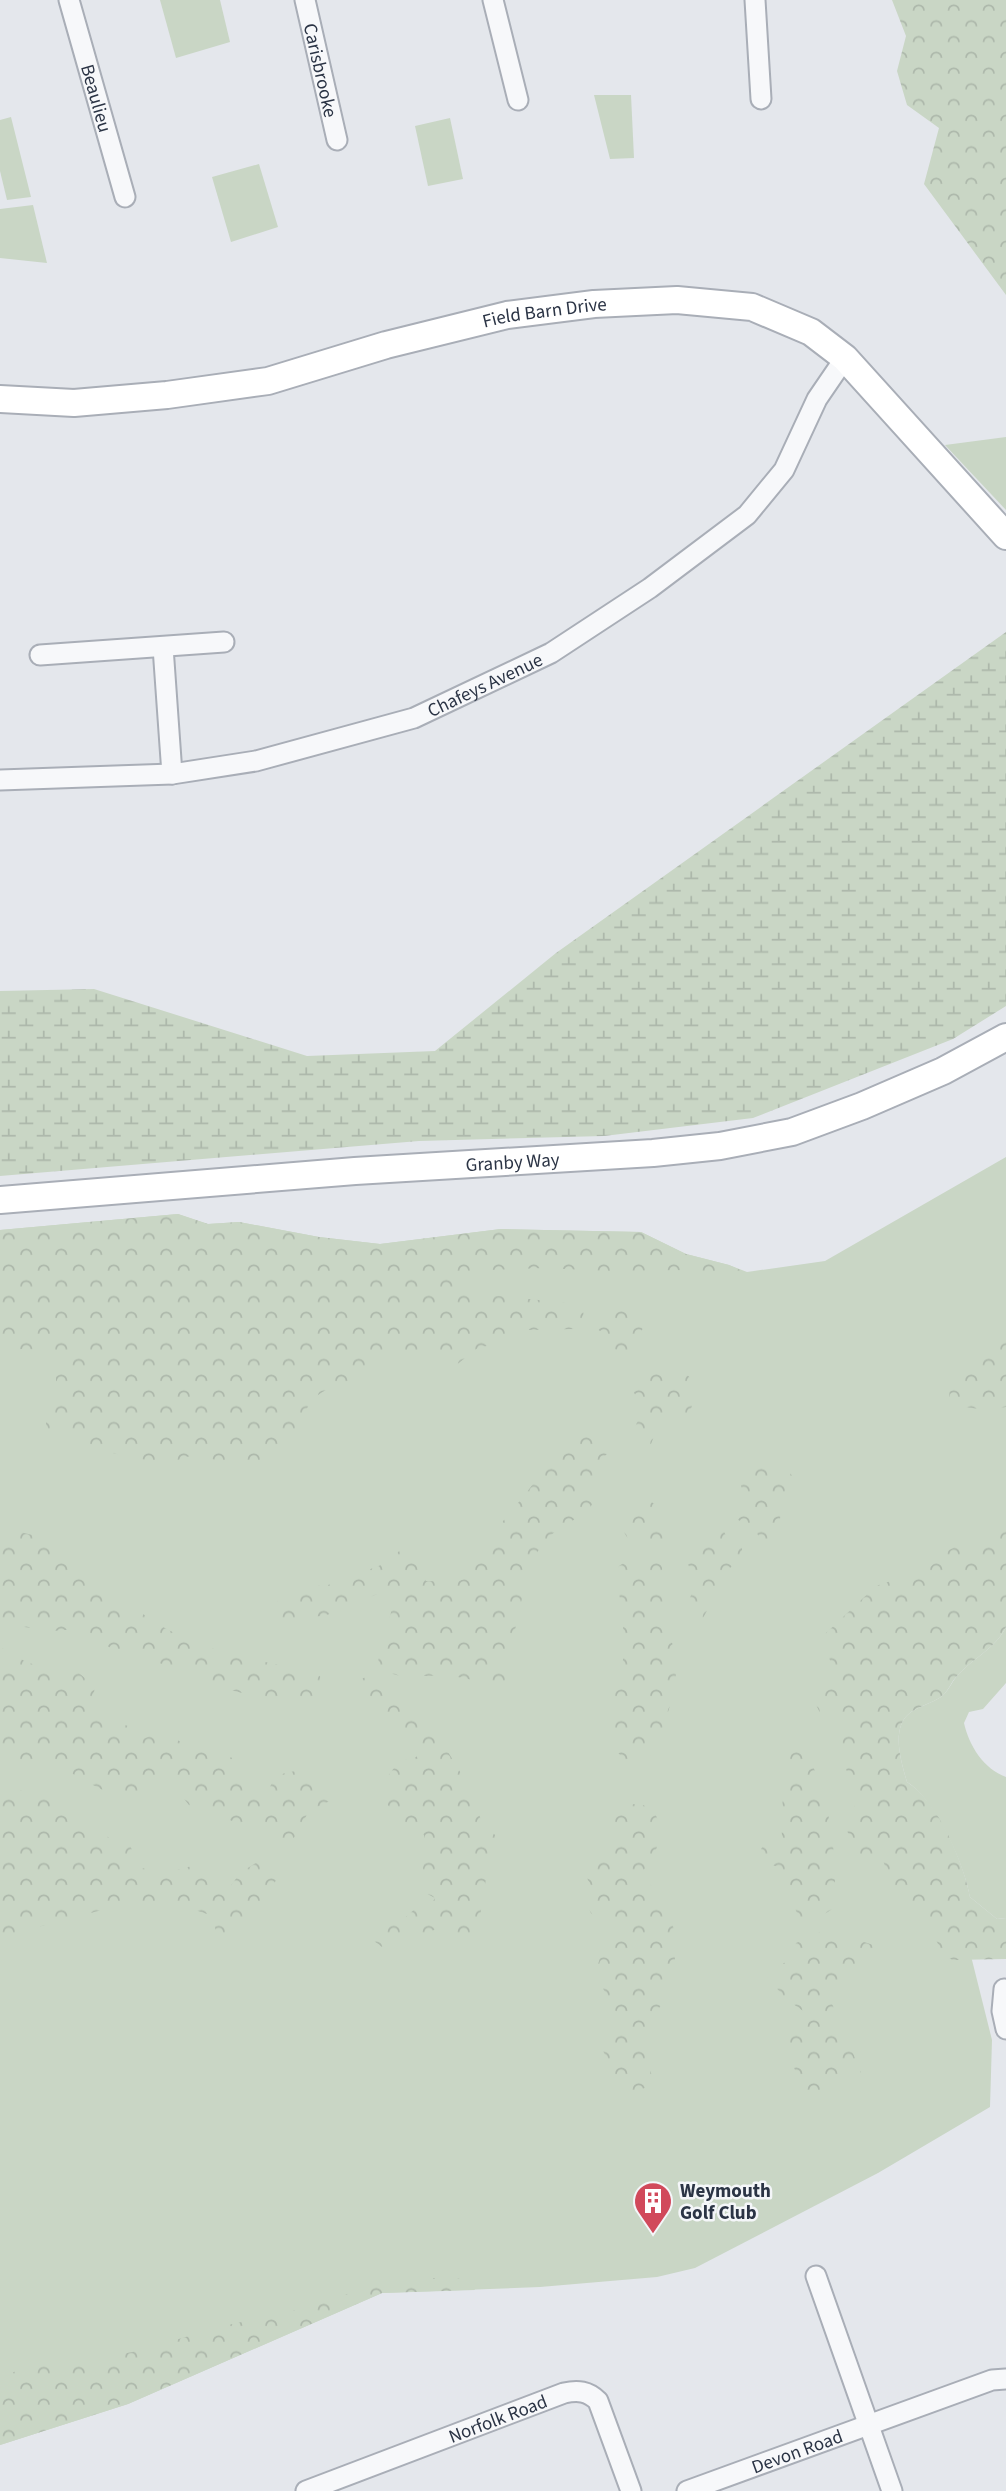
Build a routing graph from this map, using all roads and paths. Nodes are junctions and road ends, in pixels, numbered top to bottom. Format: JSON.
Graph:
{"nodes":[{"id":1,"x":69,"y":0,"type":"edge"},
{"id":2,"x":305,"y":0,"type":"edge"},
{"id":3,"x":493,"y":0,"type":"edge"},
{"id":4,"x":755,"y":0,"type":"edge"},
{"id":5,"x":761,"y":99,"type":"dead end"},
{"id":6,"x":518,"y":100,"type":"dead end"},
{"id":7,"x":337,"y":140,"type":"dead end"},
{"id":8,"x":125,"y":197,"type":"dead end"},
{"id":9,"x":845,"y":358,"type":"junction"},
{"id":10,"x":0,"y":399,"type":"edge"},
{"id":11,"x":1006,"y":536,"type":"edge"},
{"id":12,"x":224,"y":642,"type":"dead end"},
{"id":13,"x":163,"y":647,"type":"junction"},
{"id":14,"x":40,"y":655,"type":"dead end"},
{"id":15,"x":172,"y":774,"type":"junction"},
{"id":16,"x":0,"y":780,"type":"edge"},
{"id":17,"x":1006,"y":1037,"type":"edge"},
{"id":18,"x":0,"y":1200,"type":"edge"},
{"id":19,"x":1004,"y":1990,"type":"dead end"},
{"id":20,"x":1006,"y":2029,"type":"edge"},
{"id":21,"x":816,"y":2276,"type":"dead end"},
{"id":22,"x":1006,"y":2378,"type":"edge"},
{"id":23,"x":869,"y":2427,"type":"junction"},
{"id":24,"x":306,"y":2491,"type":"edge"},
{"id":25,"x":631,"y":2491,"type":"edge"},
{"id":26,"x":687,"y":2491,"type":"edge"},
{"id":27,"x":892,"y":2491,"type":"edge"}],
"edges":[{"from":1,"to":8,"type":"street","name":"Beaulieu"},
{"from":2,"to":7,"type":"street","name":"Carisbrooke"},
{"from":3,"to":6,"type":"street"},
{"from":4,"to":5,"type":"street"},
{"from":9,"to":10,"type":"street","name":"Field Barn Drive"},
{"from":9,"to":11,"type":"street","name":"Field Barn Drive"},
{"from":9,"to":15,"type":"street","name":"Chafeys Avenue"},
{"from":12,"to":13,"type":"street"},
{"from":13,"to":14,"type":"street"},
{"from":13,"to":15,"type":"street"},
{"from":15,"to":16,"type":"street","name":"Chafeys Avenue"},
{"from":17,"to":18,"type":"street","name":"Granby Way"},
{"from":19,"to":20,"type":"street"},
{"from":21,"to":23,"type":"street","name":"Devon Road"},
{"from":22,"to":23,"type":"street","name":"Devon Road"},
{"from":23,"to":26,"type":"street","name":"Devon Road"},
{"from":23,"to":27,"type":"street","name":"Devon Road"},
{"from":24,"to":25,"type":"street","name":"Norfolk Road"}]}
